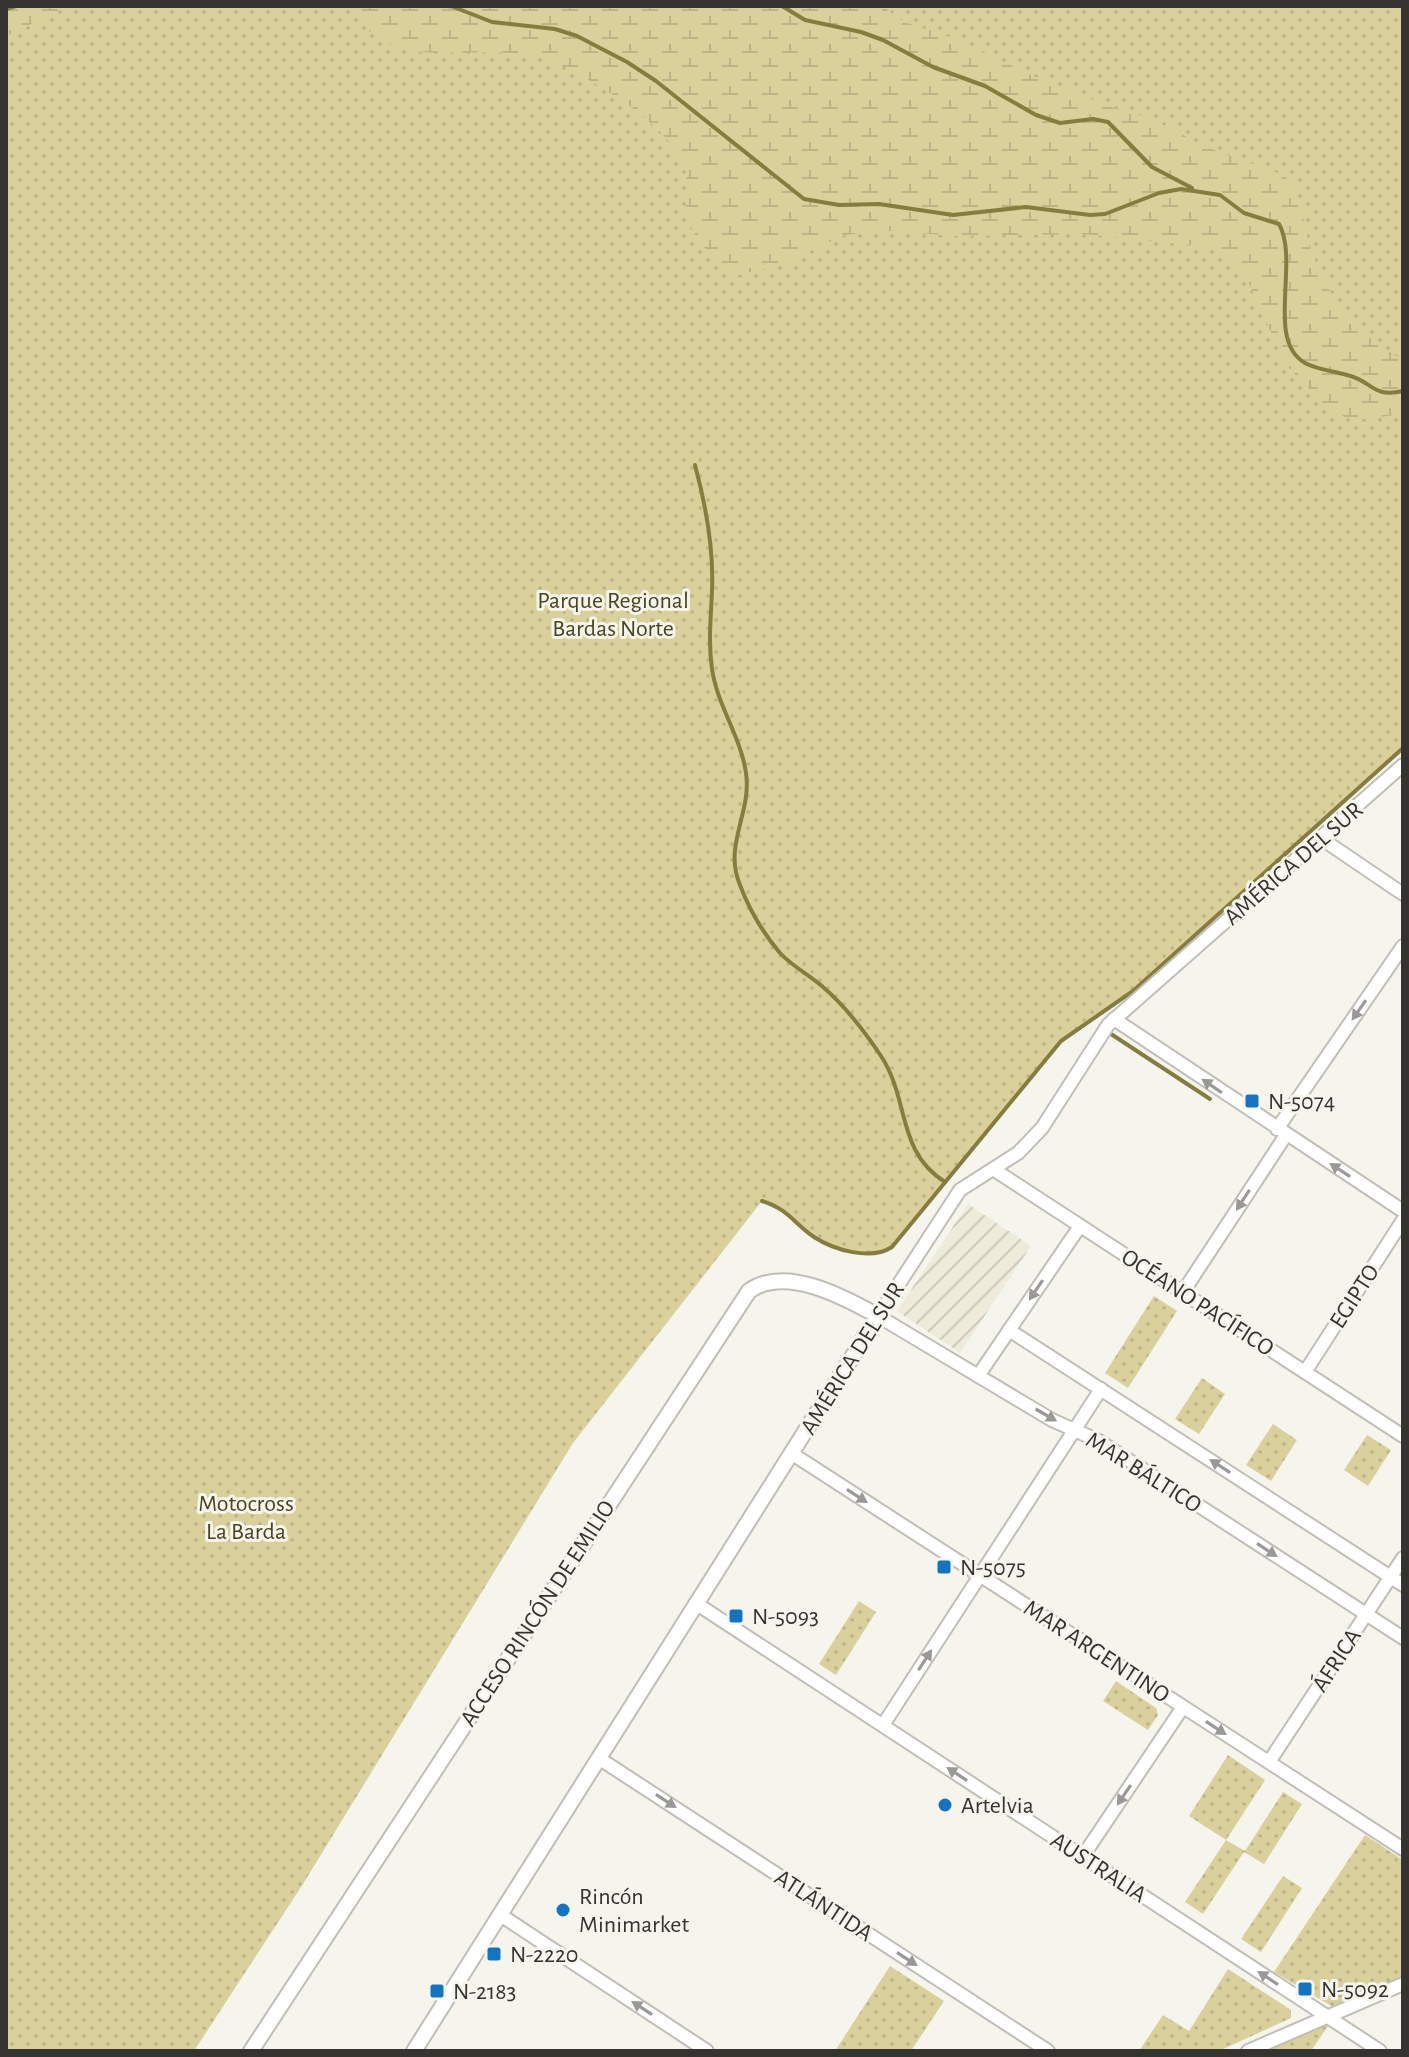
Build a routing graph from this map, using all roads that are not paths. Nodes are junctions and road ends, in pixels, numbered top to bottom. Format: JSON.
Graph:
{"nodes":[{"id":1,"x":1403,"y":765,"type":"edge"},
{"id":2,"x":1322,"y":839,"type":"junction"},
{"id":3,"x":1403,"y":894,"type":"edge"},
{"id":4,"x":1403,"y":946,"type":"edge"},
{"id":5,"x":1114,"y":1019,"type":"junction"},
{"id":6,"x":1282,"y":1132,"type":"junction"},
{"id":7,"x":993,"y":1169,"type":"junction"},
{"id":8,"x":1403,"y":1211,"type":"edge"},
{"id":9,"x":1403,"y":1220,"type":"edge"},
{"id":10,"x":1080,"y":1226,"type":"junction"},
{"id":11,"x":1183,"y":1292,"type":"junction"},
{"id":12,"x":878,"y":1316,"type":"junction"},
{"id":13,"x":1009,"y":1330,"type":"junction"},
{"id":14,"x":1305,"y":1372,"type":"junction"},
{"id":15,"x":978,"y":1376,"type":"junction"},
{"id":16,"x":1101,"y":1389,"type":"junction"},
{"id":17,"x":1075,"y":1429,"type":"junction"},
{"id":18,"x":1403,"y":1436,"type":"edge"},
{"id":19,"x":791,"y":1453,"type":"junction"},
{"id":20,"x":1403,"y":1558,"type":"edge"},
{"id":21,"x":980,"y":1575,"type":"junction"},
{"id":22,"x":1390,"y":1577,"type":"junction"},
{"id":23,"x":1403,"y":1585,"type":"edge"},
{"id":24,"x":697,"y":1604,"type":"junction"},
{"id":25,"x":1366,"y":1614,"type":"junction"},
{"id":26,"x":1403,"y":1638,"type":"edge"},
{"id":27,"x":1183,"y":1707,"type":"junction"},
{"id":28,"x":883,"y":1725,"type":"junction"},
{"id":29,"x":600,"y":1759,"type":"junction"},
{"id":30,"x":1269,"y":1762,"type":"junction"},
{"id":31,"x":1403,"y":1849,"type":"edge"},
{"id":32,"x":1083,"y":1856,"type":"junction"},
{"id":33,"x":502,"y":1916,"type":"junction"},
{"id":34,"x":1403,"y":1984,"type":"edge"},
{"id":35,"x":1327,"y":2017,"type":"junction"},
{"id":36,"x":251,"y":2051,"type":"edge"},
{"id":37,"x":414,"y":2051,"type":"edge"},
{"id":38,"x":707,"y":2051,"type":"edge"},
{"id":39,"x":1048,"y":2051,"type":"edge"},
{"id":40,"x":1248,"y":2051,"type":"edge"},
{"id":41,"x":1380,"y":2051,"type":"edge"}],
"edges":[{"from":1,"to":2,"type":"street","name":"AMÉRICA DEL SUR"},
{"from":2,"to":3,"type":"street"},
{"from":2,"to":5,"type":"street","name":"AMÉRICA DEL SUR"},
{"from":4,"to":6,"type":"street","one_way":true},
{"from":6,"to":5,"type":"street","one_way":true},
{"from":5,"to":7,"type":"street","name":"AMÉRICA DEL SUR"},
{"from":8,"to":6,"type":"street","one_way":true},
{"from":6,"to":11,"type":"street","one_way":true},
{"from":7,"to":10,"type":"street","name":"OCÉANO PACÍFICO"},
{"from":7,"to":12,"type":"street","name":"AMÉRICA DEL SUR"},
{"from":9,"to":14,"type":"street","name":"EGIPTO"},
{"from":10,"to":11,"type":"street","name":"OCÉANO PACÍFICO"},
{"from":10,"to":13,"type":"street","one_way":true},
{"from":11,"to":14,"type":"street","name":"OCÉANO PACÍFICO"},
{"from":12,"to":15,"type":"street","name":"MAR BÁLTICO"},
{"from":12,"to":19,"type":"street","name":"AMÉRICA DEL SUR"},
{"from":12,"to":36,"type":"street","name":"ACCESO RINCÓN DE EMILIO"},
{"from":13,"to":15,"type":"street"},
{"from":13,"to":16,"type":"street","name":"MAR BÁLTICO"},
{"from":14,"to":18,"type":"street","name":"OCÉANO PACÍFICO"},
{"from":15,"to":17,"type":"street","name":"MAR BÁLTICO","one_way":true},
{"from":16,"to":17,"type":"street"},
{"from":22,"to":16,"type":"street","name":"MAR BÁLTICO","one_way":true},
{"from":17,"to":21,"type":"street"},
{"from":17,"to":25,"type":"street","name":"MAR BÁLTICO","one_way":true},
{"from":19,"to":21,"type":"street","name":"MAR ARGENTINO","one_way":true},
{"from":19,"to":24,"type":"street","name":"AMÉRICA DEL SUR"},
{"from":20,"to":22,"type":"street","name":"ÁFRICA"},
{"from":21,"to":27,"type":"street","name":"MAR ARGENTINO"},
{"from":28,"to":21,"type":"street","one_way":true},
{"from":22,"to":23,"type":"street","name":"MAR BÁLTICO"},
{"from":22,"to":25,"type":"street","name":"ÁFRICA"},
{"from":24,"to":28,"type":"street","name":"AUSTRALIA"},
{"from":24,"to":29,"type":"street","name":"AMÉRICA DEL SUR"},
{"from":25,"to":26,"type":"street","name":"MAR BÁLTICO"},
{"from":25,"to":30,"type":"street","name":"ÁFRICA"},
{"from":27,"to":30,"type":"street","name":"MAR ARGENTINO","one_way":true},
{"from":27,"to":32,"type":"street","one_way":true},
{"from":32,"to":28,"type":"street","name":"AUSTRALIA","one_way":true},
{"from":29,"to":33,"type":"street","name":"AMÉRICA DEL SUR"},
{"from":29,"to":39,"type":"street","name":"ATLÁNTIDA","one_way":true},
{"from":30,"to":31,"type":"street","name":"MAR ARGENTINO"},
{"from":35,"to":32,"type":"street","name":"AUSTRALIA","one_way":true},
{"from":33,"to":37,"type":"street","name":"AMÉRICA DEL SUR"},
{"from":38,"to":33,"type":"street","one_way":true},
{"from":34,"to":35,"type":"street"},
{"from":35,"to":40,"type":"street"},
{"from":35,"to":41,"type":"street","name":"AUSTRALIA"}]}
